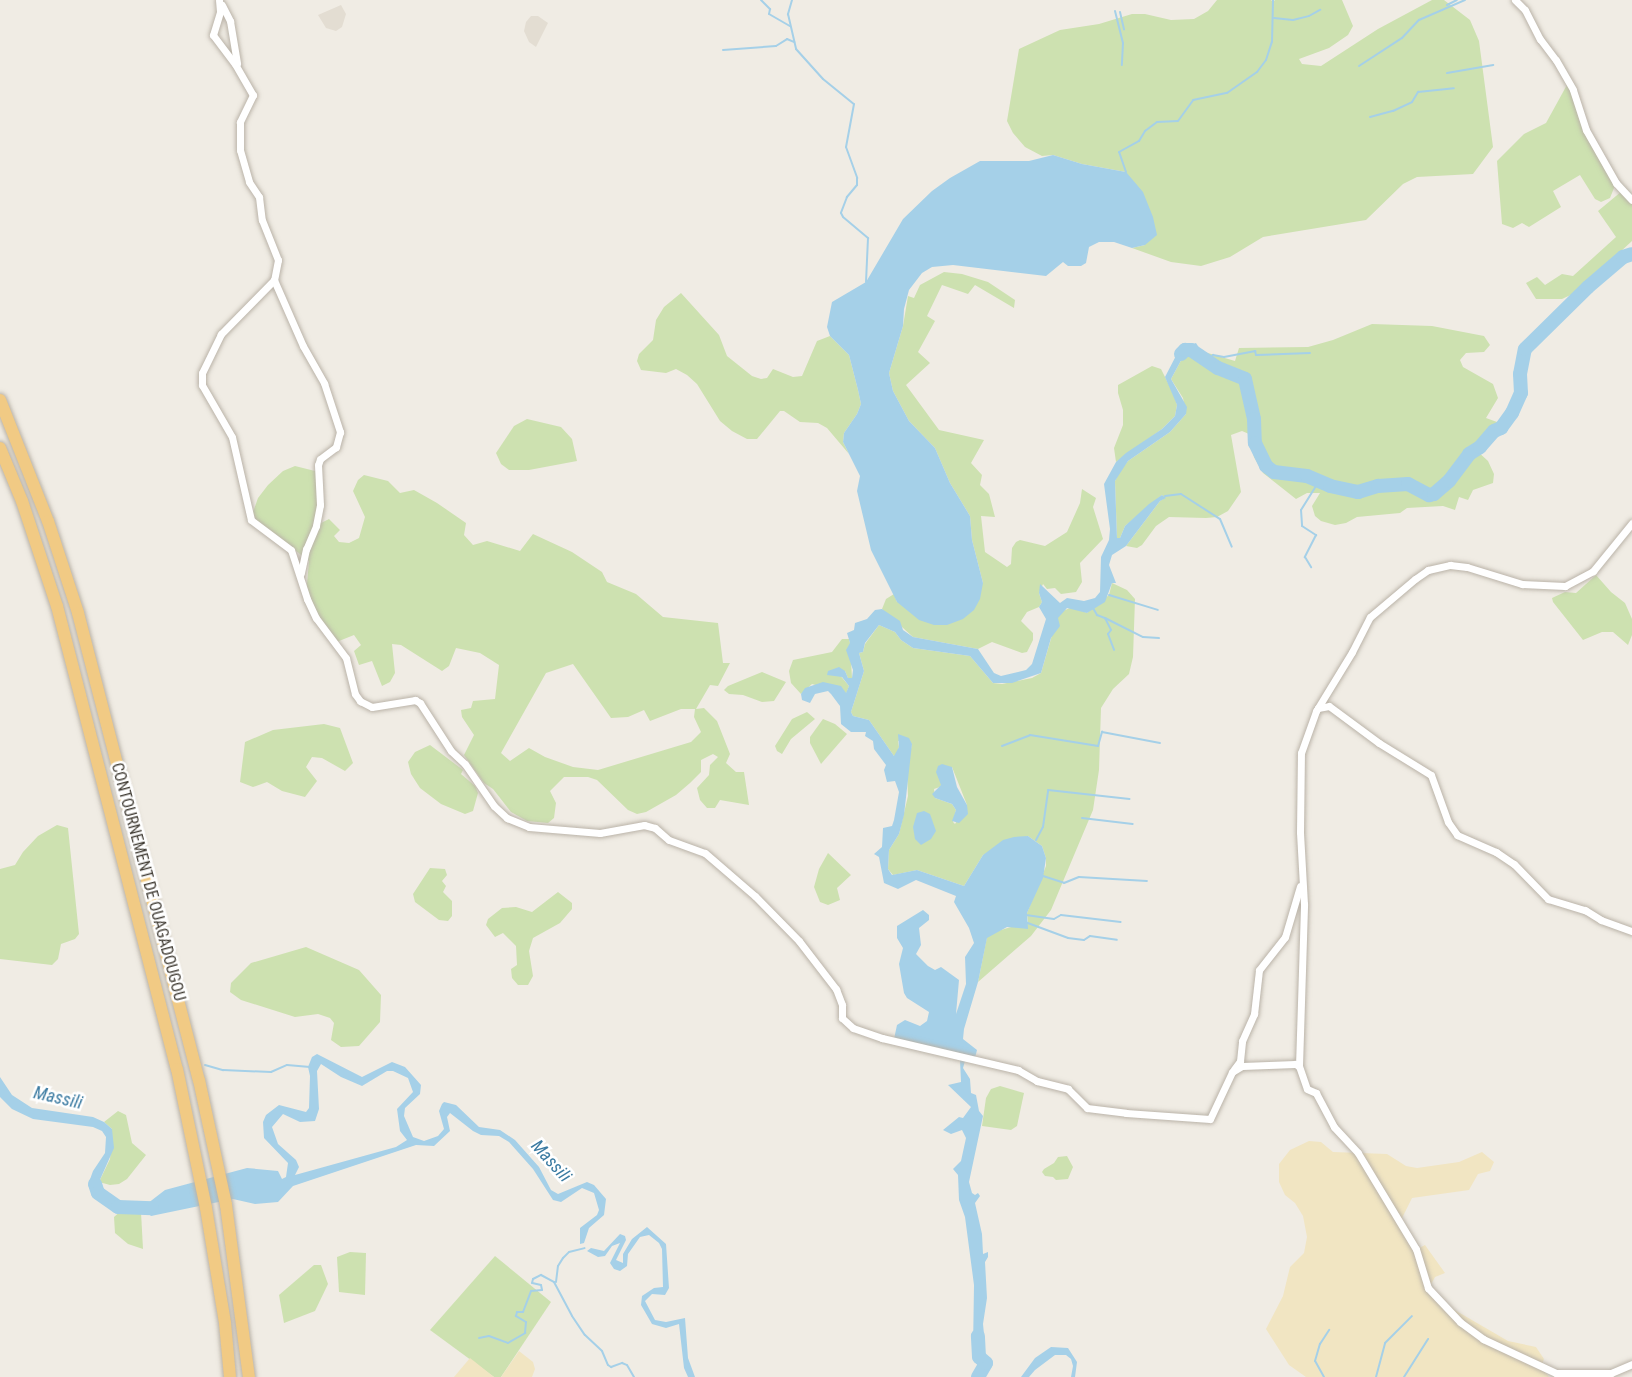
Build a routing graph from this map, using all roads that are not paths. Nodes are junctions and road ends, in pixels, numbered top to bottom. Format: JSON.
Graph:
{"nodes":[{"id":1,"x":219,"y":0,"type":"edge"},
{"id":2,"x":1515,"y":0,"type":"edge"},
{"id":3,"x":238,"y":68,"type":"junction"},
{"id":4,"x":1632,"y":200,"type":"edge"},
{"id":5,"x":274,"y":280,"type":"junction"},
{"id":6,"x":0,"y":400,"type":"edge"},
{"id":7,"x":0,"y":448,"type":"edge"},
{"id":8,"x":1632,"y":523,"type":"edge"},
{"id":9,"x":301,"y":575,"type":"junction"},
{"id":10,"x":1317,"y":708,"type":"junction"},
{"id":11,"x":1302,"y":878,"type":"junction"},
{"id":12,"x":1632,"y":931,"type":"edge"},
{"id":13,"x":1299,"y":1066,"type":"junction"},
{"id":14,"x":1232,"y":1072,"type":"junction"},
{"id":15,"x":1632,"y":1364,"type":"edge"},
{"id":16,"x":230,"y":1377,"type":"edge"},
{"id":17,"x":249,"y":1377,"type":"edge"}],
"edges":[{"from":1,"to":3,"type":"street"},
{"from":1,"to":3,"type":"street"},
{"from":2,"to":4,"type":"street"},
{"from":3,"to":5,"type":"street"},
{"from":5,"to":9,"type":"street"},
{"from":5,"to":9,"type":"street"},
{"from":6,"to":17,"type":"highway","name":"CONTOURNEMENT DE OUAGADOUGOU"},
{"from":7,"to":16,"type":"highway","name":"CONTOURNEMENT DE OUAGADOUGOU"},
{"from":8,"to":10,"type":"street"},
{"from":9,"to":14,"type":"street"},
{"from":10,"to":11,"type":"street"},
{"from":10,"to":12,"type":"street"},
{"from":11,"to":13,"type":"street"},
{"from":11,"to":14,"type":"street"},
{"from":13,"to":14,"type":"street"},
{"from":13,"to":15,"type":"street"}]}
